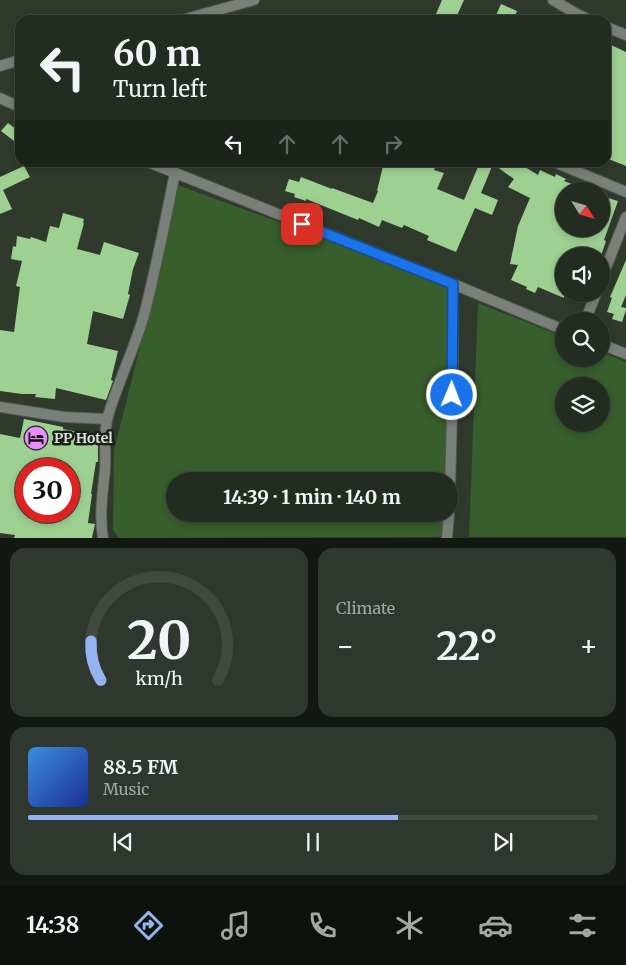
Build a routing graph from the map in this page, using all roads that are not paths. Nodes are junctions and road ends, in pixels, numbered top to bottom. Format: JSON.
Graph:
{"nodes":[{"id":1,"x":254,"y":0,"type":"edge"},
{"id":2,"x":553,"y":0,"type":"edge"},
{"id":3,"x":201,"y":15,"type":"edge"},
{"id":4,"x":579,"y":15,"type":"edge"},
{"id":5,"x":611,"y":30,"type":"edge"},
{"id":6,"x":626,"y":35,"type":"edge"},
{"id":7,"x":15,"y":62,"type":"edge"},
{"id":8,"x":0,"y":66,"type":"edge"},
{"id":9,"x":0,"y":98,"type":"edge"},
{"id":10,"x":15,"y":105,"type":"edge"},
{"id":11,"x":159,"y":167,"type":"edge"},
{"id":12,"x":566,"y":167,"type":"edge"},
{"id":13,"x":175,"y":174,"type":"junction"},
{"id":14,"x":626,"y":192,"type":"edge"},
{"id":15,"x":626,"y":218,"type":"edge"},
{"id":16,"x":610,"y":258,"type":"edge"},
{"id":17,"x":453,"y":284,"type":"junction"},
{"id":18,"x":555,"y":326,"type":"edge"},
{"id":19,"x":610,"y":348,"type":"edge"},
{"id":20,"x":626,"y":354,"type":"edge"},
{"id":21,"x":0,"y":407,"type":"edge"},
{"id":22,"x":107,"y":419,"type":"junction"},
{"id":23,"x":450,"y":472,"type":"edge"},
{"id":24,"x":448,"y":522,"type":"edge"},
{"id":25,"x":103,"y":538,"type":"edge"},
{"id":26,"x":447,"y":538,"type":"edge"}],
"edges":[{"from":1,"to":3,"type":"street"},
{"from":2,"to":4,"type":"street"},
{"from":5,"to":6,"type":"street"},
{"from":7,"to":8,"type":"street"},
{"from":9,"to":10,"type":"street"},
{"from":11,"to":13,"type":"street"},
{"from":12,"to":14,"type":"street"},
{"from":13,"to":17,"type":"street"},
{"from":13,"to":22,"type":"street"},
{"from":15,"to":16,"type":"street"},
{"from":17,"to":18,"type":"street"},
{"from":17,"to":23,"type":"street"},
{"from":19,"to":20,"type":"street"},
{"from":21,"to":22,"type":"street"},
{"from":22,"to":25,"type":"street"},
{"from":24,"to":26,"type":"street"}]}
